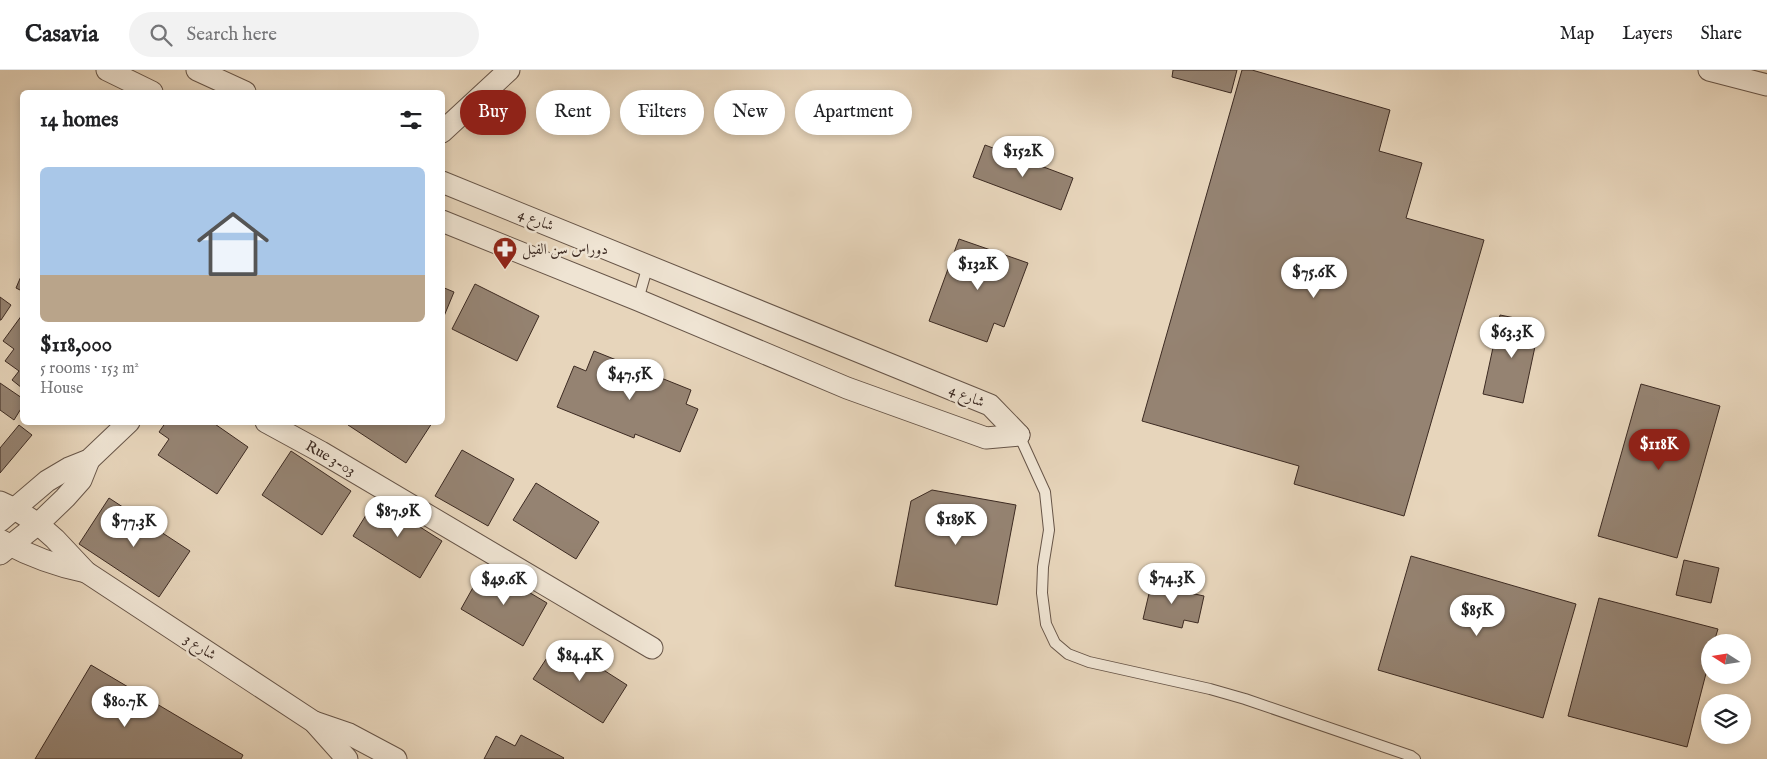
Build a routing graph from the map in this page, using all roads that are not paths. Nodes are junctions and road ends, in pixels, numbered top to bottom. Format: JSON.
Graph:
{"nodes":[{"id":1,"x":107,"y":70,"type":"edge"},
{"id":2,"x":197,"y":70,"type":"edge"},
{"id":3,"x":509,"y":70,"type":"edge"},
{"id":4,"x":1709,"y":70,"type":"edge"},
{"id":5,"x":135,"y":77,"type":"edge"},
{"id":6,"x":1767,"y":85,"type":"edge"},
{"id":7,"x":150,"y":90,"type":"edge"},
{"id":8,"x":241,"y":90,"type":"edge"},
{"id":9,"x":445,"y":129,"type":"edge"},
{"id":10,"x":445,"y":183,"type":"edge"},
{"id":11,"x":445,"y":223,"type":"edge"},
{"id":12,"x":648,"y":265,"type":"junction"},
{"id":13,"x":638,"y":300,"type":"junction"},
{"id":14,"x":126,"y":425,"type":"edge"},
{"id":15,"x":272,"y":425,"type":"edge"},
{"id":16,"x":1019,"y":435,"type":"junction"},
{"id":17,"x":89,"y":460,"type":"junction"},
{"id":18,"x":5,"y":511,"type":"edge"},
{"id":19,"x":38,"y":524,"type":"junction"},
{"id":20,"x":4,"y":546,"type":"edge"},
{"id":21,"x":86,"y":572,"type":"junction"},
{"id":22,"x":652,"y":648,"type":"dead end"},
{"id":23,"x":314,"y":722,"type":"junction"},
{"id":24,"x":346,"y":759,"type":"edge"},
{"id":25,"x":396,"y":759,"type":"edge"},
{"id":26,"x":1415,"y":759,"type":"edge"}],
"edges":[{"from":1,"to":5,"type":"street"},
{"from":2,"to":8,"type":"street"},
{"from":3,"to":9,"type":"street"},
{"from":4,"to":6,"type":"street"},
{"from":5,"to":7,"type":"street"},
{"from":10,"to":12,"type":"street","name":"شارع 4"},
{"from":11,"to":13,"type":"street"},
{"from":12,"to":13,"type":"lane"},
{"from":12,"to":16,"type":"street","name":"شارع 4"},
{"from":13,"to":16,"type":"street"},
{"from":14,"to":17,"type":"street"},
{"from":15,"to":22,"type":"street","name":"Rue 3-03"},
{"from":16,"to":26,"type":"lane"},
{"from":17,"to":18,"type":"street"},
{"from":17,"to":19,"type":"street"},
{"from":18,"to":19,"type":"street"},
{"from":19,"to":20,"type":"street"},
{"from":19,"to":21,"type":"street"},
{"from":20,"to":21,"type":"street"},
{"from":21,"to":23,"type":"street","name":"شارع 3"},
{"from":23,"to":24,"type":"street","name":"شارع 3"},
{"from":23,"to":25,"type":"street","name":"شارع 3"}]}
